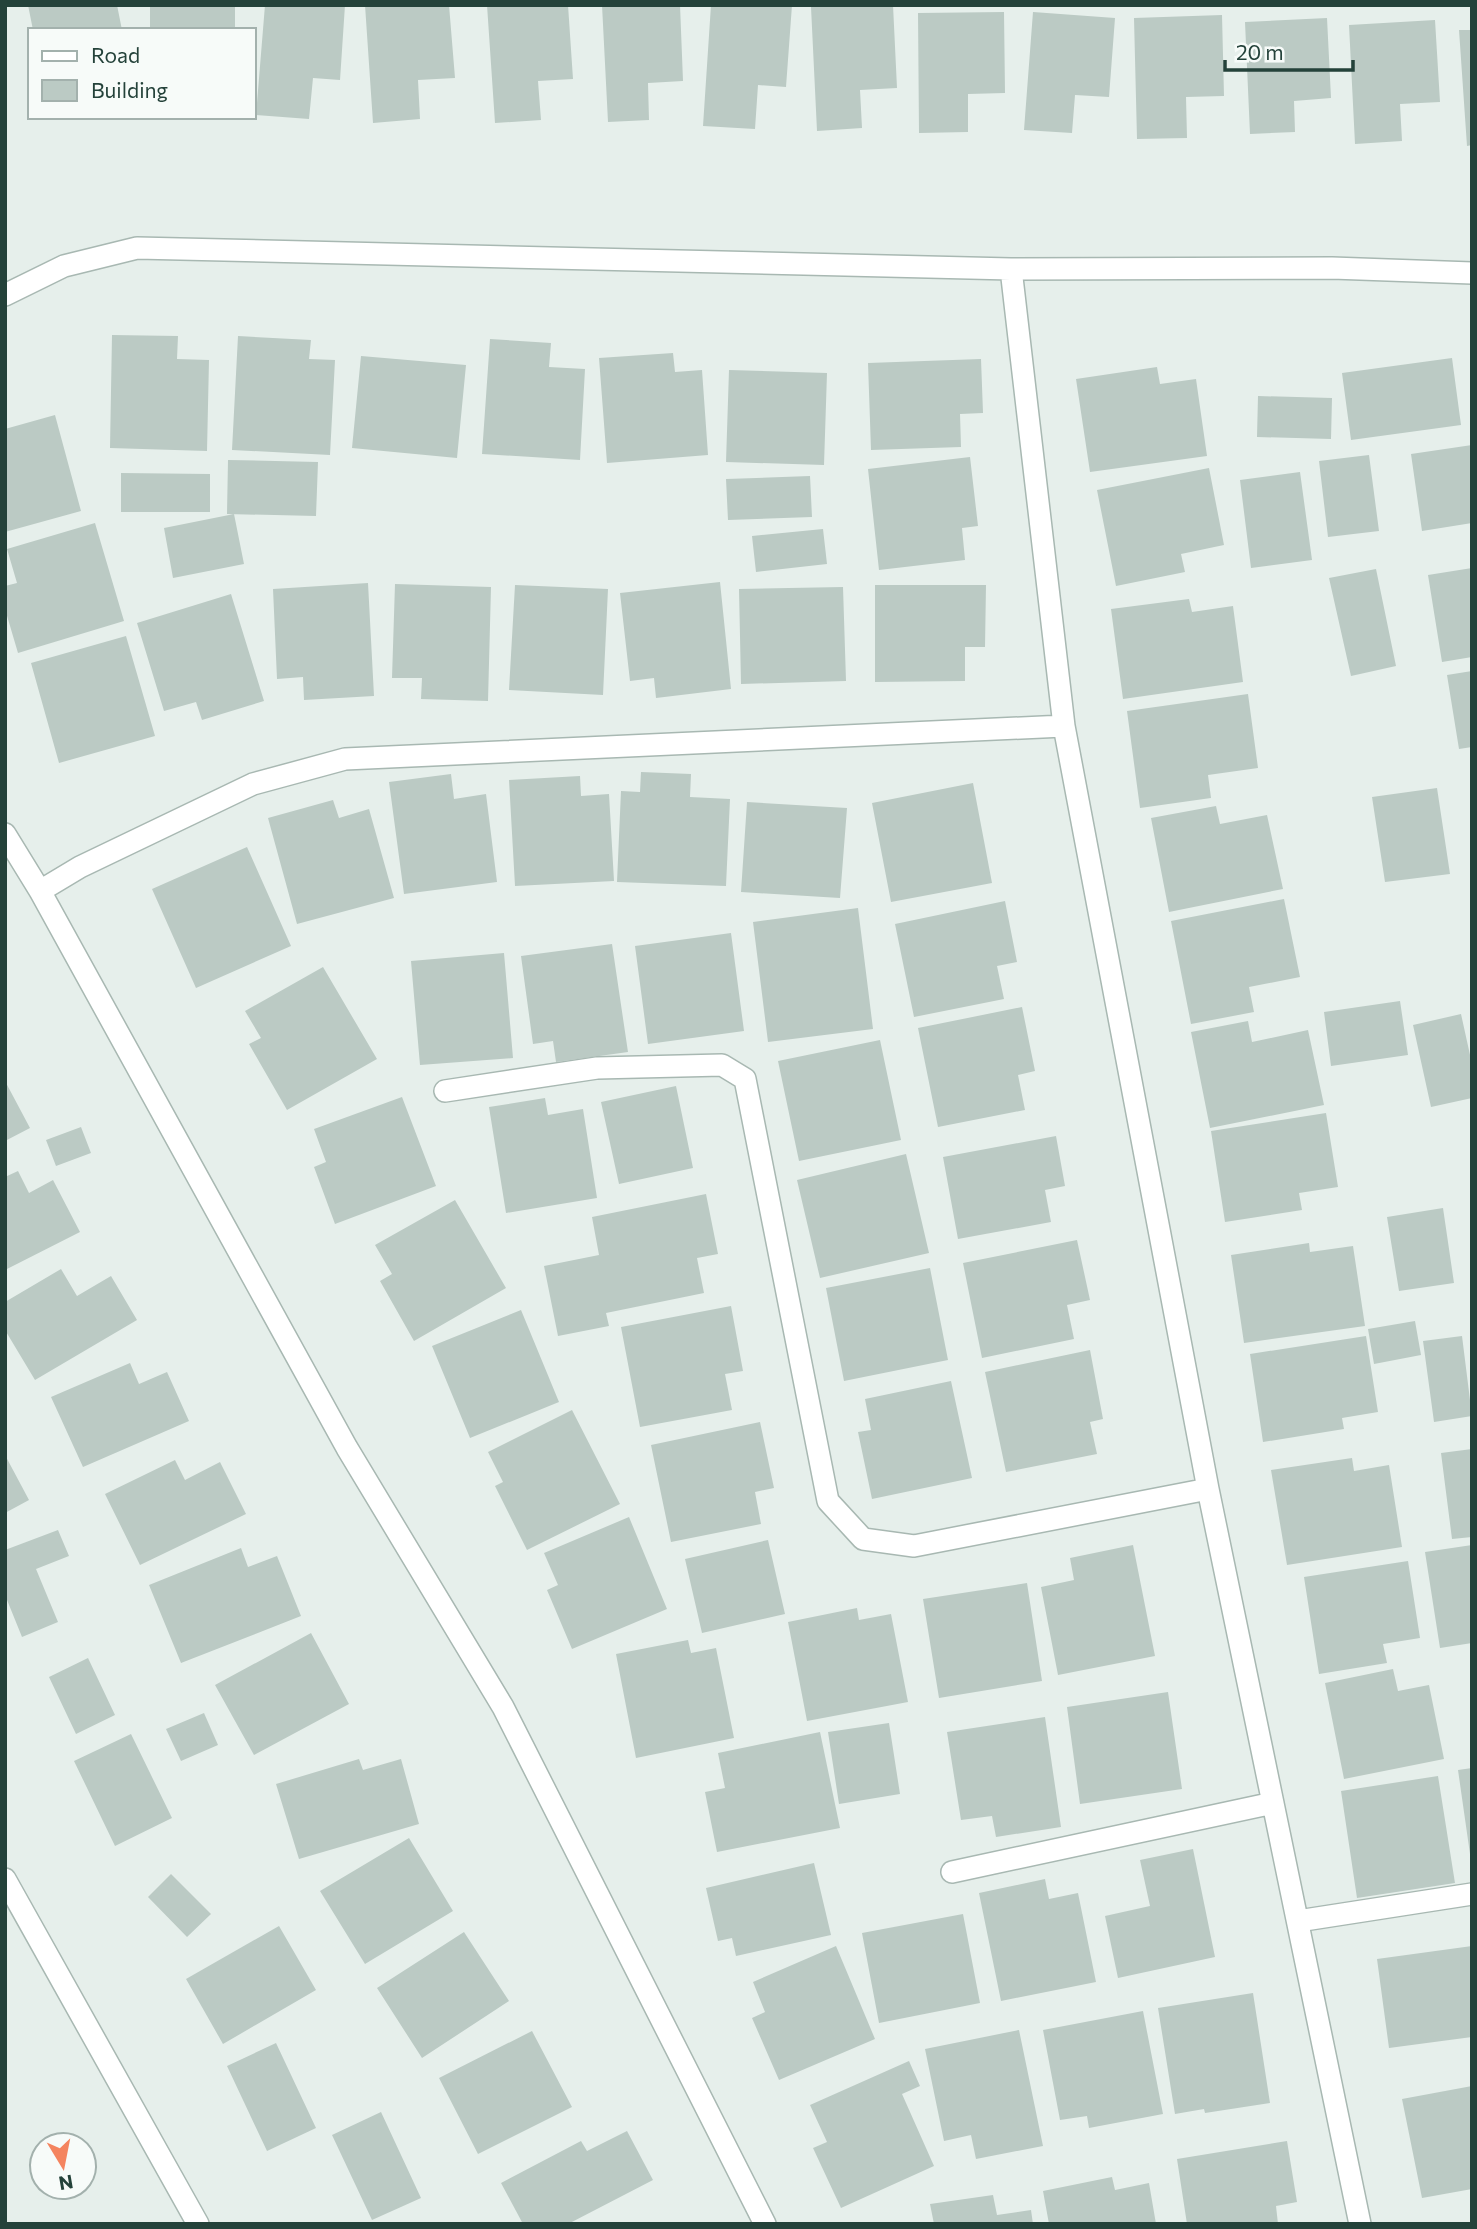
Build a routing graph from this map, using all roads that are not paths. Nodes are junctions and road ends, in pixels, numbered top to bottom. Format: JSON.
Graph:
{"nodes":[{"id":1,"x":1011,"y":269,"type":"junction"},
{"id":2,"x":1472,"y":273,"type":"edge"},
{"id":3,"x":5,"y":295,"type":"edge"},
{"id":4,"x":1064,"y":726,"type":"junction"},
{"id":5,"x":5,"y":834,"type":"edge"},
{"id":6,"x":40,"y":891,"type":"junction"},
{"id":7,"x":445,"y":1090,"type":"dead end"},
{"id":8,"x":1208,"y":1489,"type":"junction"},
{"id":9,"x":1273,"y":1803,"type":"junction"},
{"id":10,"x":952,"y":1872,"type":"dead end"},
{"id":11,"x":5,"y":1879,"type":"edge"},
{"id":12,"x":1472,"y":1894,"type":"edge"},
{"id":13,"x":1298,"y":1922,"type":"junction"},
{"id":14,"x":198,"y":2224,"type":"edge"},
{"id":15,"x":765,"y":2224,"type":"edge"},
{"id":16,"x":1360,"y":2224,"type":"edge"}],
"edges":[{"from":1,"to":2,"type":"street"},
{"from":1,"to":3,"type":"street"},
{"from":1,"to":4,"type":"street"},
{"from":4,"to":6,"type":"street"},
{"from":4,"to":8,"type":"street"},
{"from":5,"to":6,"type":"street"},
{"from":6,"to":15,"type":"street"},
{"from":7,"to":8,"type":"street"},
{"from":8,"to":9,"type":"street"},
{"from":9,"to":10,"type":"street"},
{"from":9,"to":13,"type":"street"},
{"from":11,"to":14,"type":"street"},
{"from":12,"to":13,"type":"street"},
{"from":13,"to":16,"type":"street"}]}
